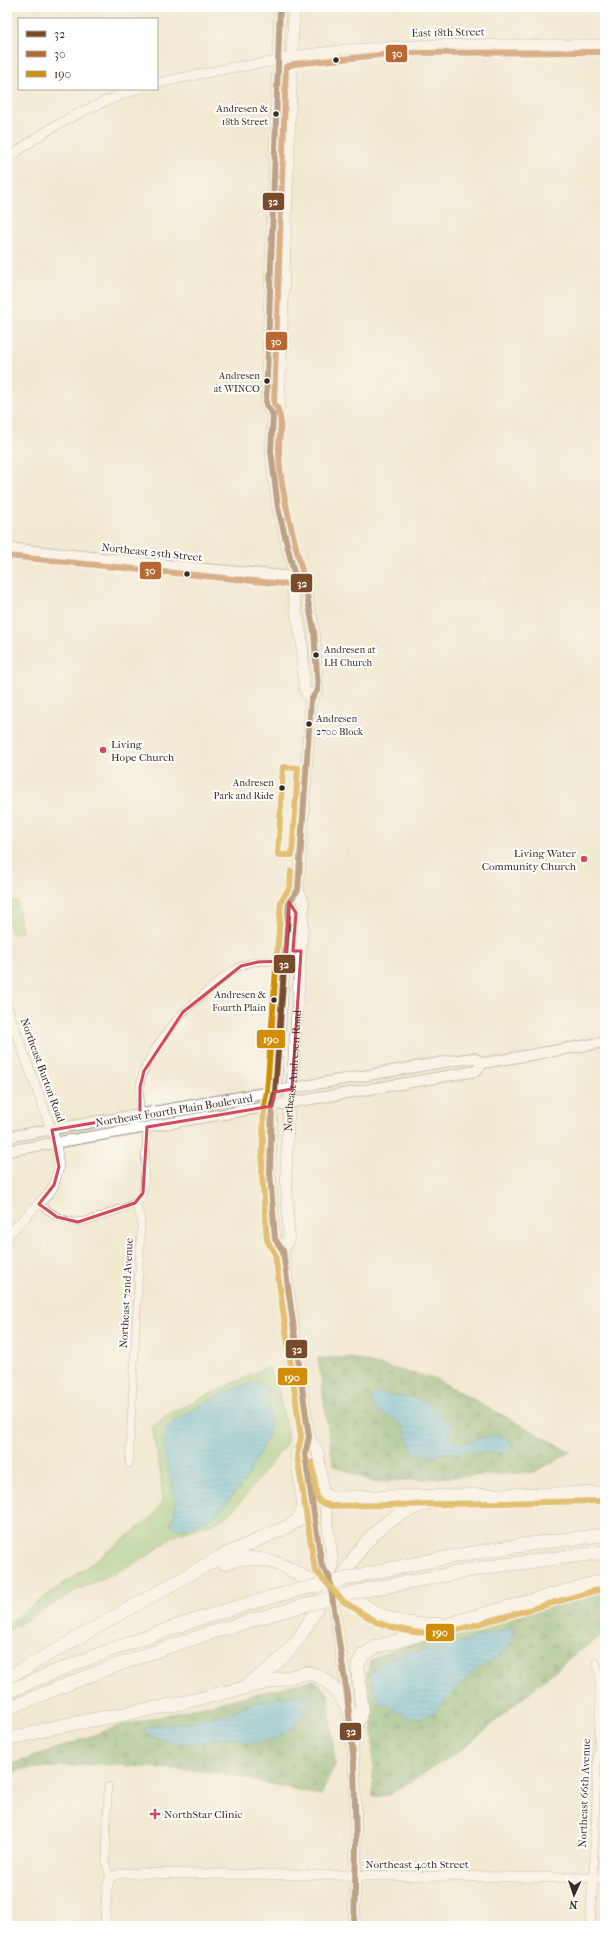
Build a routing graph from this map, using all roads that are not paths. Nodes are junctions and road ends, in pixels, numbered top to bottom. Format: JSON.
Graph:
{"nodes":[{"id":1,"x":280,"y":7,"type":"edge"},
{"id":2,"x":294,"y":7,"type":"edge"},
{"id":3,"x":605,"y":44,"type":"edge"},
{"id":4,"x":292,"y":56,"type":"junction"},
{"id":5,"x":278,"y":61,"type":"junction"},
{"id":6,"x":158,"y":83,"type":"edge"},
{"id":7,"x":133,"y":90,"type":"edge"},
{"id":8,"x":7,"y":160,"type":"edge"},
{"id":9,"x":273,"y":415,"type":"junction"},
{"id":10,"x":7,"y":548,"type":"edge"},
{"id":11,"x":295,"y":577,"type":"junction"},
{"id":12,"x":298,"y":890,"type":"junction"},
{"id":13,"x":289,"y":902,"type":"junction"},
{"id":14,"x":301,"y":951,"type":"junction"},
{"id":15,"x":285,"y":961,"type":"junction"},
{"id":16,"x":298,"y":996,"type":"junction"},
{"id":17,"x":7,"y":1007,"type":"edge"},
{"id":18,"x":605,"y":1042,"type":"edge"},
{"id":19,"x":483,"y":1063,"type":"junction"},
{"id":20,"x":292,"y":1089,"type":"junction"},
{"id":21,"x":275,"y":1092,"type":"junction"},
{"id":22,"x":289,"y":1103,"type":"junction"},
{"id":23,"x":272,"y":1106,"type":"junction"},
{"id":24,"x":140,"y":1115,"type":"junction"},
{"id":25,"x":147,"y":1127,"type":"junction"},
{"id":26,"x":52,"y":1130,"type":"junction"},
{"id":27,"x":7,"y":1138,"type":"edge"},
{"id":28,"x":56,"y":1142,"type":"junction"},
{"id":29,"x":7,"y":1151,"type":"edge"},
{"id":30,"x":135,"y":1203,"type":"junction"},
{"id":31,"x":40,"y":1204,"type":"junction"},
{"id":32,"x":7,"y":1236,"type":"edge"},
{"id":33,"x":283,"y":1251,"type":"junction"},
{"id":34,"x":309,"y":1437,"type":"junction"},
{"id":35,"x":129,"y":1464,"type":"dead end"},
{"id":36,"x":605,"y":1493,"type":"edge"},
{"id":37,"x":324,"y":1495,"type":"junction"},
{"id":38,"x":456,"y":1496,"type":"junction"},
{"id":39,"x":605,"y":1535,"type":"edge"},
{"id":40,"x":605,"y":1552,"type":"edge"},
{"id":41,"x":194,"y":1573,"type":"junction"},
{"id":42,"x":334,"y":1580,"type":"junction"},
{"id":43,"x":605,"y":1580,"type":"edge"},
{"id":44,"x":328,"y":1594,"type":"junction"},
{"id":45,"x":452,"y":1623,"type":"junction"},
{"id":46,"x":596,"y":1662,"type":"dead end"},
{"id":47,"x":7,"y":1678,"type":"edge"},
{"id":48,"x":238,"y":1688,"type":"junction"},
{"id":49,"x":7,"y":1692,"type":"edge"},
{"id":50,"x":7,"y":1709,"type":"edge"},
{"id":51,"x":349,"y":1710,"type":"junction"},
{"id":52,"x":352,"y":1739,"type":"junction"},
{"id":53,"x":7,"y":1740,"type":"edge"},
{"id":54,"x":108,"y":1786,"type":"dead end"},
{"id":55,"x":356,"y":1876,"type":"junction"},
{"id":56,"x":110,"y":1877,"type":"junction"},
{"id":57,"x":592,"y":1878,"type":"junction"},
{"id":58,"x":605,"y":1878,"type":"edge"},
{"id":59,"x":105,"y":1926,"type":"edge"},
{"id":60,"x":354,"y":1926,"type":"edge"},
{"id":61,"x":590,"y":1926,"type":"edge"}],
"edges":[{"from":1,"to":5,"type":"main road","name":"Northeast Andresen Road"},
{"from":2,"to":4,"type":"main road","name":"Northeast Andresen Road"},
{"from":3,"to":4,"type":"street","name":"East 18th Street"},
{"from":4,"to":5,"type":"street","name":"East 18th Street"},
{"from":4,"to":9,"type":"main road","name":"Northeast Andresen Road"},
{"from":5,"to":6,"type":"street","name":"East 18th Street"},
{"from":5,"to":9,"type":"main road","name":"Northeast Andresen Road"},
{"from":7,"to":8,"type":"street"},
{"from":9,"to":11,"type":"main road","name":"Northeast Andresen Road"},
{"from":10,"to":11,"type":"main road","name":"Northeast 25th Street"},
{"from":11,"to":12,"type":"main road","name":"Northeast Andresen Road"},
{"from":12,"to":13,"type":"main road"},
{"from":12,"to":14,"type":"main road","name":"Northeast Andresen Road"},
{"from":13,"to":14,"type":"main road"},
{"from":13,"to":15,"type":"main road","name":"Northeast Andresen Road"},
{"from":14,"to":16,"type":"main road","name":"Northeast Andresen Road"},
{"from":15,"to":16,"type":"main road"},
{"from":15,"to":21,"type":"main road","name":"Northeast Andresen Road"},
{"from":15,"to":24,"type":"street"},
{"from":16,"to":20,"type":"main road","name":"Northeast Andresen Road"},
{"from":17,"to":26,"type":"street","name":"Northeast Burton Road"},
{"from":18,"to":19,"type":"main road","name":"Northeast Fourth Plain Boulevard"},
{"from":19,"to":20,"type":"main road","name":"Northeast Fourth Plain Boulevard"},
{"from":19,"to":22,"type":"main road","name":"Northeast Fourth Plain Boulevard"},
{"from":20,"to":21,"type":"main road","name":"Northeast Fourth Plain Boulevard"},
{"from":20,"to":22,"type":"main road","name":"Northeast Andresen Road"},
{"from":21,"to":23,"type":"main road","name":"Northeast Andresen Road"},
{"from":21,"to":24,"type":"main road","name":"Northeast Fourth Plain Boulevard"},
{"from":22,"to":23,"type":"main road","name":"Northeast Fourth Plain Boulevard"},
{"from":22,"to":33,"type":"main road","name":"Northeast Andresen Road"},
{"from":23,"to":25,"type":"main road","name":"Northeast Fourth Plain Boulevard"},
{"from":23,"to":33,"type":"main road","name":"Northeast Andresen Road"},
{"from":24,"to":26,"type":"main road","name":"Northeast Fourth Plain Boulevard"},
{"from":25,"to":28,"type":"main road","name":"Northeast Fourth Plain Boulevard"},
{"from":25,"to":30,"type":"street"},
{"from":26,"to":27,"type":"main road","name":"Northeast Fourth Plain Boulevard"},
{"from":26,"to":28,"type":"street","name":"Northeast Burton Road"},
{"from":28,"to":29,"type":"main road","name":"Northeast Fourth Plain Boulevard"},
{"from":28,"to":31,"type":"street","name":"Northeast Burton Road"},
{"from":30,"to":31,"type":"street"},
{"from":30,"to":35,"type":"street","name":"Northeast 72nd Avenue"},
{"from":31,"to":32,"type":"street","name":"Northeast Burton Road"},
{"from":33,"to":34,"type":"main road","name":"Northeast Andresen Road"},
{"from":34,"to":37,"type":"main road","name":"Northeast Andresen Road"},
{"from":34,"to":41,"type":"highway"},
{"from":34,"to":42,"type":"main road","name":"Northeast Andresen Road"},
{"from":36,"to":38,"type":"highway"},
{"from":37,"to":38,"type":"highway"},
{"from":37,"to":42,"type":"main road","name":"Northeast Andresen Road"},
{"from":38,"to":42,"type":"highway"},
{"from":39,"to":49,"type":"highway","bridge":true},
{"from":40,"to":50,"type":"highway","bridge":true},
{"from":41,"to":44,"type":"highway"},
{"from":41,"to":47,"type":"highway"},
{"from":42,"to":44,"type":"highway"},
{"from":42,"to":45,"type":"highway"},
{"from":43,"to":45,"type":"highway"},
{"from":44,"to":48,"type":"highway"},
{"from":44,"to":51,"type":"main road"},
{"from":45,"to":52,"type":"highway"},
{"from":46,"to":57,"type":"street","name":"Northeast 66th Avenue"},
{"from":48,"to":51,"type":"highway"},
{"from":48,"to":53,"type":"highway"},
{"from":51,"to":52,"type":"main road"},
{"from":52,"to":55,"type":"main road"},
{"from":54,"to":56,"type":"street"},
{"from":55,"to":56,"type":"street","name":"Northeast 40th Street"},
{"from":55,"to":57,"type":"street","name":"Northeast 40th Street"},
{"from":55,"to":60,"type":"main road"},
{"from":56,"to":59,"type":"street"},
{"from":57,"to":58,"type":"street","name":"Northeast 40th Street"},
{"from":57,"to":61,"type":"street","name":"Northeast 66th Avenue"}]}
